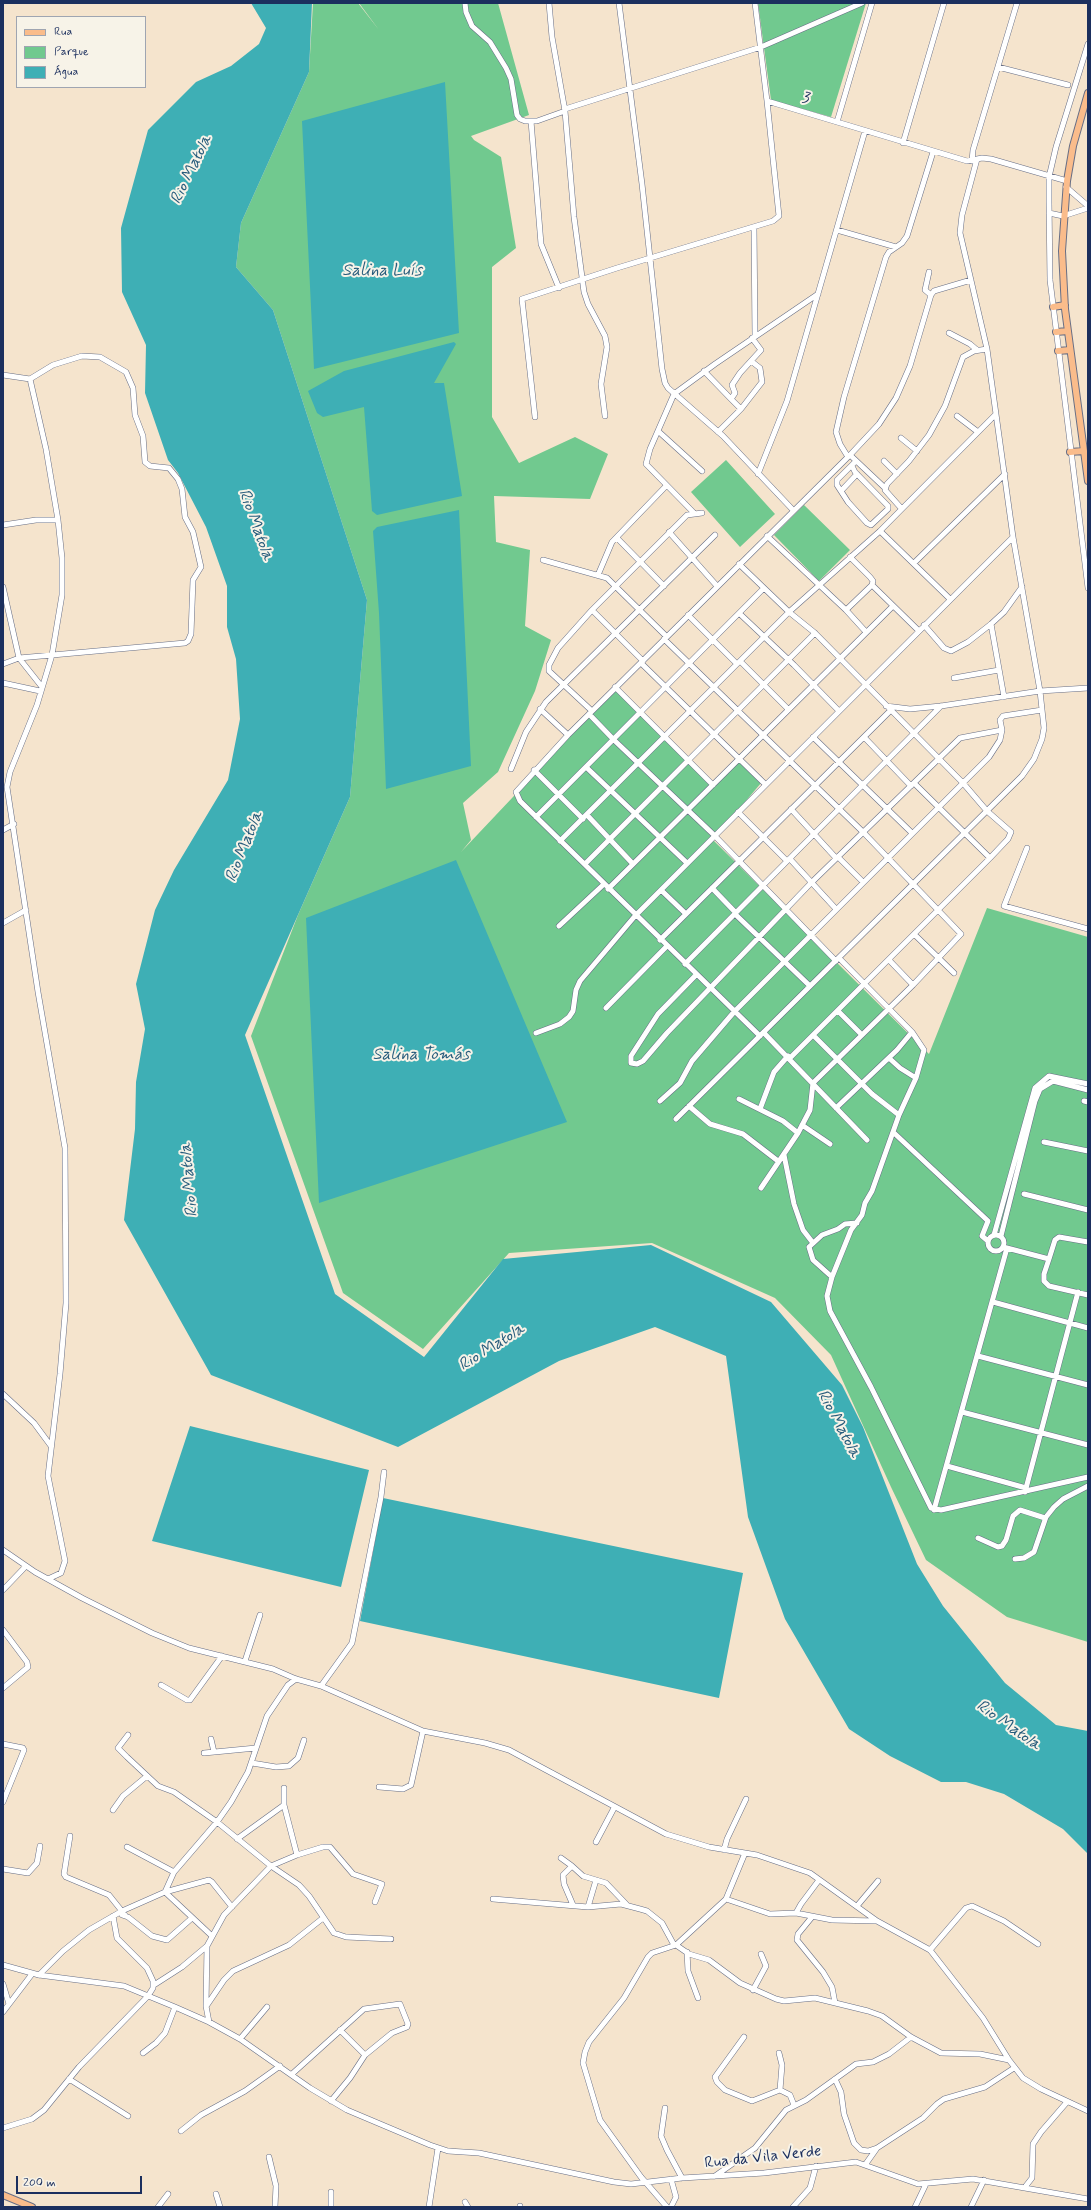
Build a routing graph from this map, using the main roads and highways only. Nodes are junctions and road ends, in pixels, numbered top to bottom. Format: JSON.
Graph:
{"nodes":[{"id":1,"x":1088,"y":94,"type":"edge"},
{"id":2,"x":1065,"y":305,"type":"junction"},
{"id":3,"x":1053,"y":307,"type":"road end"},
{"id":4,"x":1068,"y":331,"type":"junction"},
{"id":5,"x":1056,"y":332,"type":"road end"},
{"id":6,"x":1070,"y":350,"type":"junction"},
{"id":7,"x":1058,"y":351,"type":"road end"},
{"id":8,"x":1084,"y":450,"type":"junction"},
{"id":9,"x":1070,"y":452,"type":"road end"},
{"id":10,"x":1088,"y":481,"type":"edge"},
{"id":11,"x":3,"y":2195,"type":"edge"},
{"id":12,"x":32,"y":2207,"type":"edge"}],
"edges":[{"from":1,"to":2,"type":"main road"},
{"from":2,"to":3,"type":"main road"},
{"from":2,"to":4,"type":"main road"},
{"from":4,"to":5,"type":"main road"},
{"from":4,"to":6,"type":"main road"},
{"from":6,"to":7,"type":"main road"},
{"from":6,"to":8,"type":"main road"},
{"from":8,"to":9,"type":"main road"},
{"from":8,"to":10,"type":"main road"},
{"from":11,"to":12,"type":"main road"}]}
